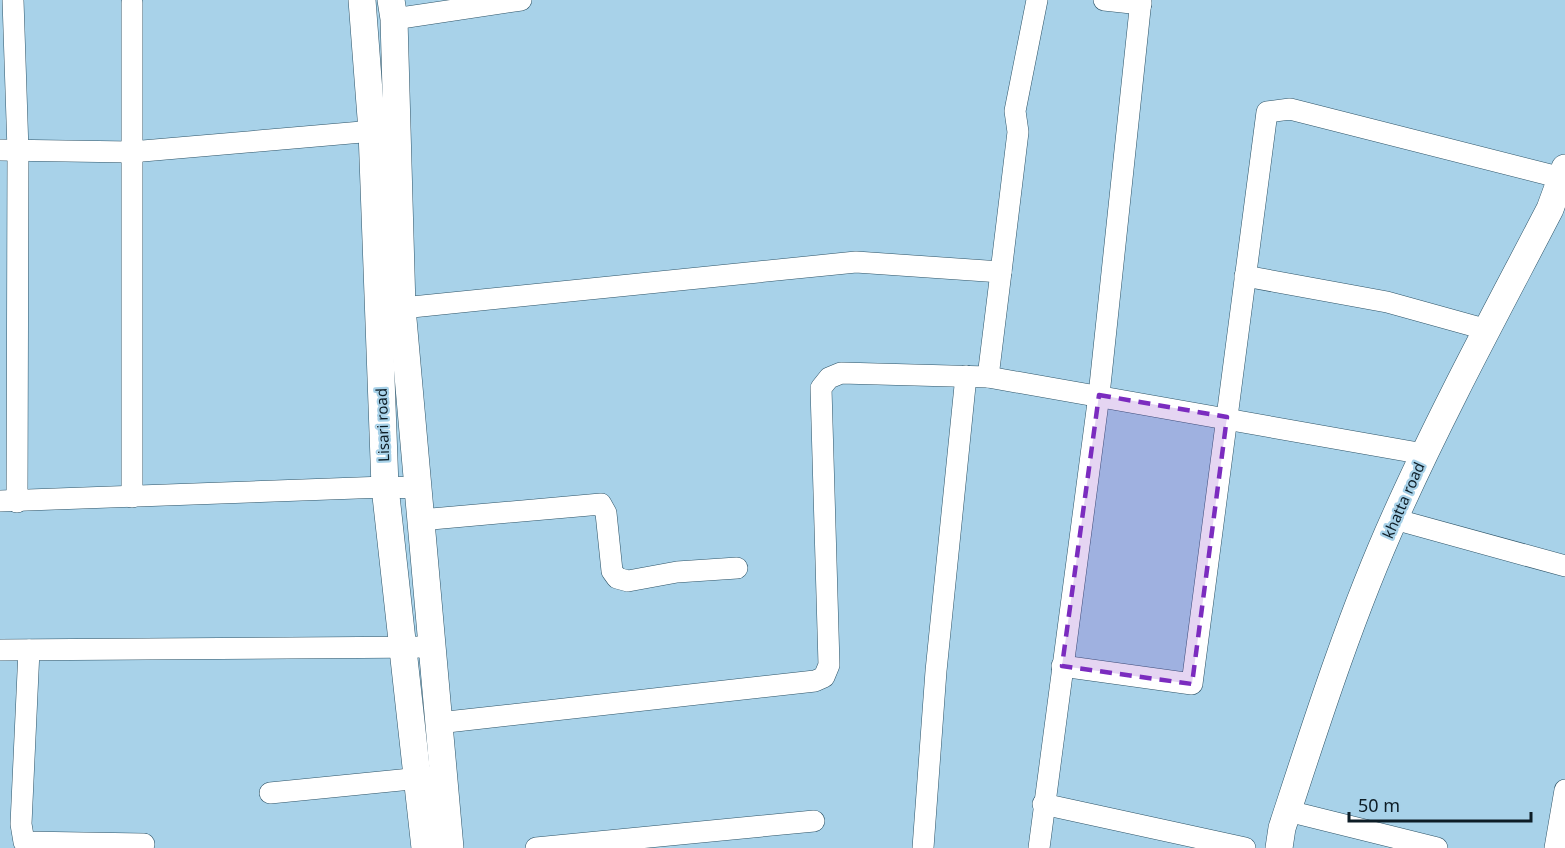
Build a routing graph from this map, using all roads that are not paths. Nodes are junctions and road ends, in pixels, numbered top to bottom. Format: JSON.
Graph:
{"nodes":[{"id":1,"x":13,"y":0,"type":"edge"},
{"id":2,"x":362,"y":0,"type":"edge"},
{"id":3,"x":521,"y":0,"type":"edge"},
{"id":4,"x":1036,"y":0,"type":"edge"},
{"id":5,"x":1104,"y":0,"type":"edge"},
{"id":6,"x":1141,"y":2,"type":"edge"},
{"id":7,"x":132,"y":3,"type":"dead end"},
{"id":8,"x":393,"y":9,"type":"edge"},
{"id":9,"x":385,"y":130,"type":"junction"},
{"id":10,"x":9,"y":150,"type":"edge"},
{"id":11,"x":131,"y":152,"type":"junction"},
{"id":12,"x":1563,"y":173,"type":"edge"},
{"id":13,"x":1001,"y":272,"type":"junction"},
{"id":14,"x":1245,"y":276,"type":"junction"},
{"id":15,"x":402,"y":308,"type":"junction"},
{"id":16,"x":1488,"y":330,"type":"junction"},
{"id":17,"x":966,"y":376,"type":"junction"},
{"id":18,"x":988,"y":377,"type":"junction"},
{"id":19,"x":1099,"y":395,"type":"junction"},
{"id":20,"x":1227,"y":417,"type":"junction"},
{"id":21,"x":1424,"y":454,"type":"junction"},
{"id":22,"x":385,"y":487,"type":"junction"},
{"id":23,"x":418,"y":488,"type":"junction"},
{"id":24,"x":132,"y":497,"type":"junction"},
{"id":25,"x":9,"y":502,"type":"edge"},
{"id":26,"x":1394,"y":519,"type":"junction"},
{"id":27,"x":420,"y":520,"type":"junction"},
{"id":28,"x":1565,"y":566,"type":"edge"},
{"id":29,"x":737,"y":568,"type":"dead end"},
{"id":30,"x":404,"y":647,"type":"junction"},
{"id":31,"x":430,"y":647,"type":"junction"},
{"id":32,"x":0,"y":650,"type":"edge"},
{"id":33,"x":29,"y":650,"type":"junction"},
{"id":34,"x":1062,"y":666,"type":"junction"},
{"id":35,"x":438,"y":723,"type":"junction"},
{"id":36,"x":430,"y":778,"type":"junction"},
{"id":37,"x":1565,"y":790,"type":"edge"},
{"id":38,"x":270,"y":793,"type":"dead end"},
{"id":39,"x":1043,"y":804,"type":"junction"},
{"id":40,"x":1288,"y":811,"type":"junction"},
{"id":41,"x":814,"y":821,"type":"dead end"},
{"id":42,"x":1380,"y":841,"type":"edge"},
{"id":43,"x":144,"y":844,"type":"dead end"},
{"id":44,"x":425,"y":848,"type":"edge"},
{"id":45,"x":450,"y":848,"type":"edge"},
{"id":46,"x":536,"y":848,"type":"edge"},
{"id":47,"x":923,"y":848,"type":"edge"},
{"id":48,"x":1039,"y":848,"type":"edge"},
{"id":49,"x":1245,"y":848,"type":"edge"},
{"id":50,"x":1279,"y":848,"type":"edge"},
{"id":51,"x":1437,"y":848,"type":"edge"},
{"id":52,"x":1555,"y":848,"type":"edge"}],
"edges":[{"from":1,"to":10,"type":"street"},
{"from":2,"to":9,"type":"street","name":"Lisari road"},
{"from":3,"to":8,"type":"street"},
{"from":4,"to":13,"type":"street"},
{"from":5,"to":6,"type":"street"},
{"from":6,"to":19,"type":"street"},
{"from":7,"to":11,"type":"street"},
{"from":8,"to":9,"type":"street","name":"Lisari road"},
{"from":9,"to":11,"type":"street"},
{"from":9,"to":15,"type":"street","name":"Lisari road"},
{"from":9,"to":22,"type":"street","name":"Lisari road"},
{"from":10,"to":11,"type":"street"},
{"from":10,"to":25,"type":"street"},
{"from":11,"to":24,"type":"street"},
{"from":12,"to":14,"type":"street"},
{"from":12,"to":16,"type":"street","name":"khatta road"},
{"from":13,"to":15,"type":"street"},
{"from":13,"to":18,"type":"street"},
{"from":14,"to":16,"type":"street"},
{"from":14,"to":20,"type":"street"},
{"from":15,"to":23,"type":"street","name":"Lisari road"},
{"from":16,"to":21,"type":"street","name":"khatta road"},
{"from":17,"to":18,"type":"street"},
{"from":17,"to":35,"type":"street"},
{"from":17,"to":47,"type":"street"},
{"from":18,"to":19,"type":"street"},
{"from":19,"to":20,"type":"street"},
{"from":19,"to":34,"type":"street"},
{"from":20,"to":21,"type":"street"},
{"from":20,"to":34,"type":"street"},
{"from":21,"to":26,"type":"street","name":"khatta road"},
{"from":22,"to":23,"type":"street"},
{"from":22,"to":24,"type":"street"},
{"from":22,"to":30,"type":"street","name":"Lisari road"},
{"from":23,"to":27,"type":"street","name":"Lisari road"},
{"from":24,"to":25,"type":"street"},
{"from":26,"to":28,"type":"street"},
{"from":26,"to":40,"type":"street","name":"khatta road"},
{"from":27,"to":29,"type":"street"},
{"from":27,"to":31,"type":"street","name":"Lisari road"},
{"from":30,"to":31,"type":"street"},
{"from":30,"to":33,"type":"street"},
{"from":30,"to":36,"type":"street","name":"Lisari road"},
{"from":31,"to":35,"type":"street","name":"Lisari road"},
{"from":32,"to":33,"type":"street"},
{"from":33,"to":43,"type":"street"},
{"from":34,"to":39,"type":"street"},
{"from":35,"to":36,"type":"street","name":"Lisari road"},
{"from":36,"to":38,"type":"street"},
{"from":36,"to":44,"type":"street","name":"Lisari road"},
{"from":36,"to":45,"type":"street","name":"Lisari road"},
{"from":37,"to":52,"type":"street"},
{"from":39,"to":48,"type":"street"},
{"from":39,"to":49,"type":"street"},
{"from":40,"to":42,"type":"street"},
{"from":40,"to":50,"type":"street","name":"khatta road"},
{"from":41,"to":46,"type":"street"},
{"from":42,"to":51,"type":"street"}]}
